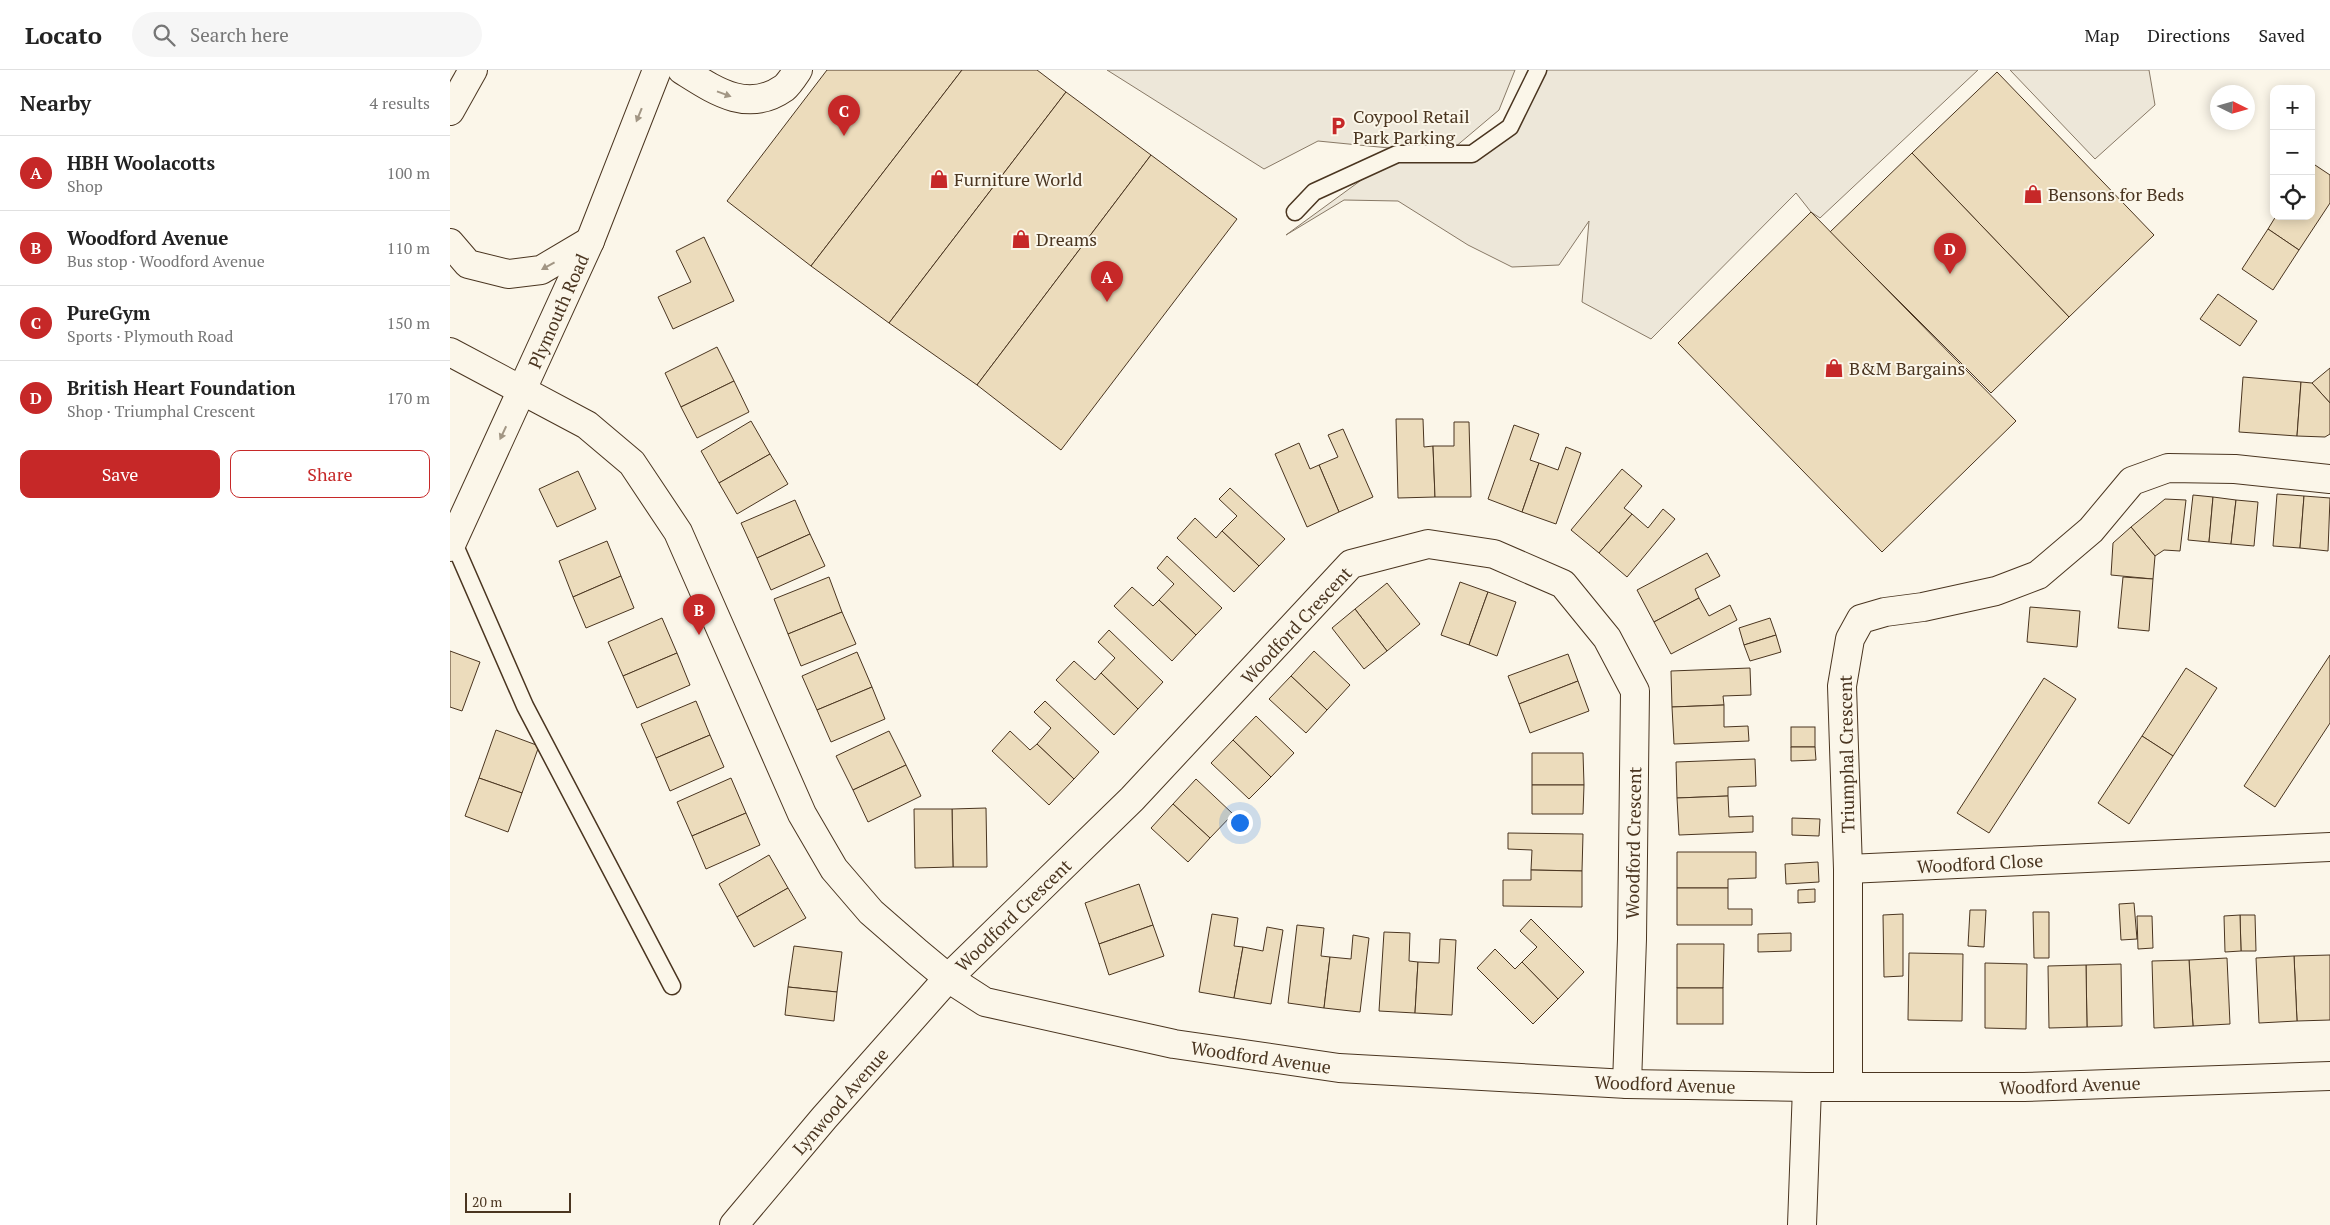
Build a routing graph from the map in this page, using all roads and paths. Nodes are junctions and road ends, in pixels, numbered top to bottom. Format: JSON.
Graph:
{"nodes":[{"id":1,"x":474,"y":70,"type":"edge"},
{"id":2,"x":657,"y":70,"type":"edge"},
{"id":3,"x":682,"y":70,"type":"edge"},
{"id":4,"x":798,"y":70,"type":"edge"},
{"id":5,"x":1538,"y":70,"type":"edge"},
{"id":6,"x":450,"y":111,"type":"edge"},
{"id":7,"x":1295,"y":212,"type":"dead end"},
{"id":8,"x":590,"y":241,"type":"junction"},
{"id":9,"x":450,"y":243,"type":"edge"},
{"id":10,"x":450,"y":352,"type":"edge"},
{"id":11,"x":523,"y":389,"type":"junction"},
{"id":12,"x":2330,"y":479,"type":"edge"},
{"id":13,"x":451,"y":544,"type":"edge"},
{"id":14,"x":2330,"y":847,"type":"edge"},
{"id":15,"x":1848,"y":869,"type":"junction"},
{"id":16,"x":948,"y":978,"type":"junction"},
{"id":17,"x":672,"y":986,"type":"dead end"},
{"id":18,"x":2330,"y":1076,"type":"edge"},
{"id":19,"x":1627,"y":1084,"type":"junction"},
{"id":20,"x":1807,"y":1087,"type":"junction"},
{"id":21,"x":1848,"y":1087,"type":"junction"},
{"id":22,"x":734,"y":1225,"type":"edge"},
{"id":23,"x":1802,"y":1225,"type":"edge"}],
"edges":[{"from":1,"to":6,"type":"street"},
{"from":2,"to":8,"type":"street","name":"Plymouth Road","one_way":true},
{"from":3,"to":4,"type":"street","one_way":true},
{"from":5,"to":7,"type":"lane"},
{"from":8,"to":9,"type":"street","one_way":true},
{"from":8,"to":11,"type":"street","name":"Plymouth Road"},
{"from":10,"to":11,"type":"street","name":"Woodford Avenue"},
{"from":11,"to":13,"type":"street","name":"Plymouth Road","one_way":true},
{"from":11,"to":16,"type":"street","name":"Woodford Avenue"},
{"from":12,"to":15,"type":"street","name":"Triumphal Crescent"},
{"from":13,"to":17,"type":"lane"},
{"from":14,"to":15,"type":"street","name":"Woodford Close"},
{"from":15,"to":21,"type":"street"},
{"from":16,"to":19,"type":"street","name":"Woodford Avenue"},
{"from":16,"to":19,"type":"street","name":"Woodford Crescent"},
{"from":16,"to":22,"type":"street","name":"Lynwood Avenue"},
{"from":18,"to":21,"type":"street","name":"Woodford Avenue"},
{"from":19,"to":20,"type":"street","name":"Woodford Avenue"},
{"from":20,"to":21,"type":"street","name":"Woodford Avenue"},
{"from":20,"to":23,"type":"street"}]}
